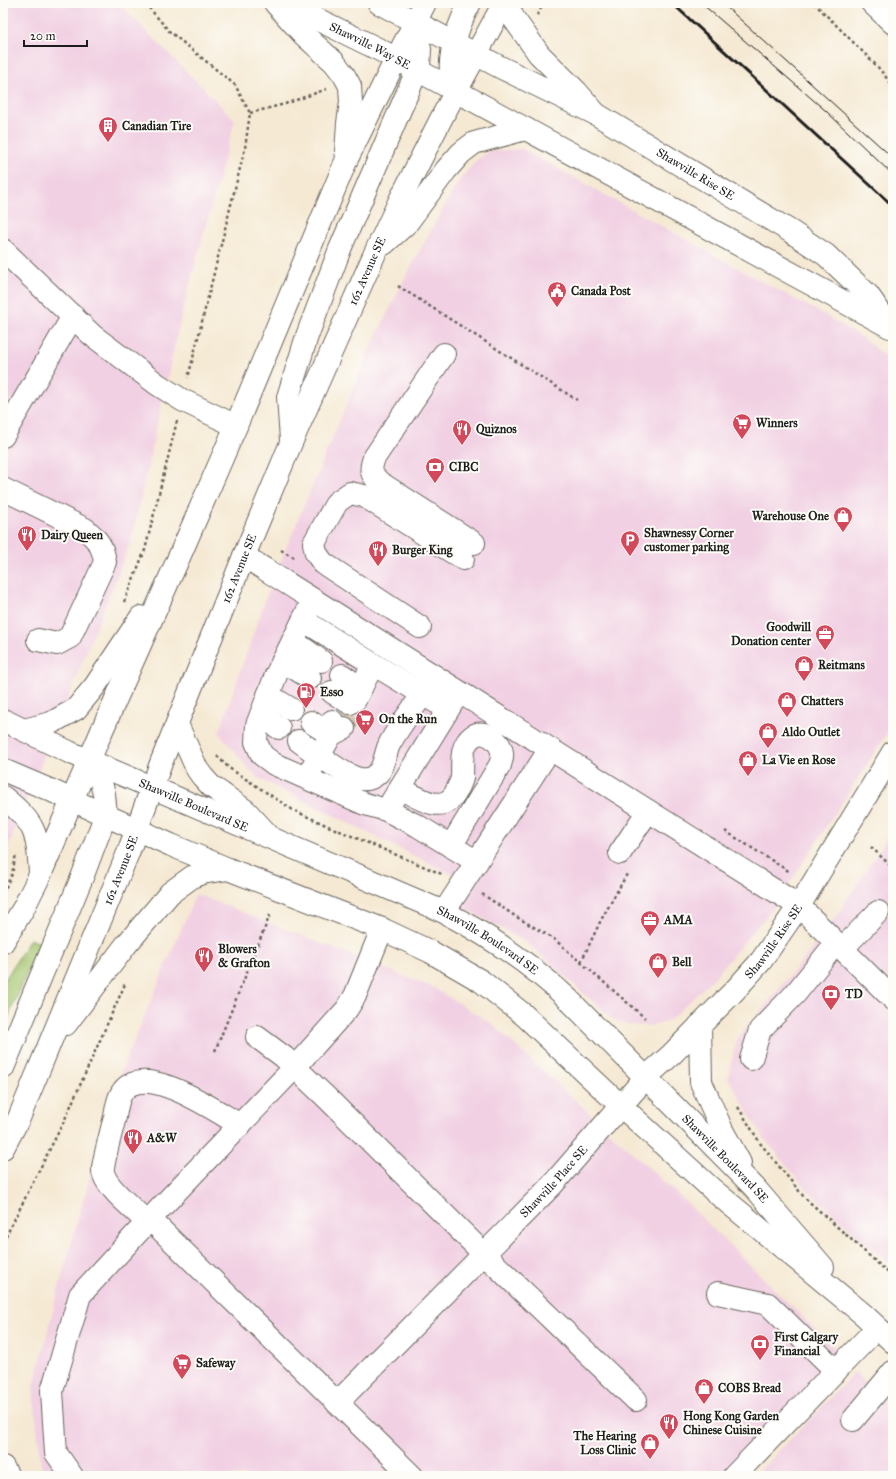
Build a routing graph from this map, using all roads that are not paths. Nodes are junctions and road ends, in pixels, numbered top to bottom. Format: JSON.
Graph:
{"nodes":[{"id":1,"x":275,"y":3,"type":"edge"},
{"id":2,"x":284,"y":3,"type":"edge"},
{"id":3,"x":379,"y":3,"type":"edge"},
{"id":4,"x":425,"y":3,"type":"edge"},
{"id":5,"x":470,"y":3,"type":"edge"},
{"id":6,"x":505,"y":3,"type":"edge"},
{"id":7,"x":872,"y":3,"type":"edge"},
{"id":8,"x":414,"y":22,"type":"junction"},
{"id":9,"x":893,"y":22,"type":"edge"},
{"id":10,"x":454,"y":43,"type":"junction"},
{"id":11,"x":476,"y":54,"type":"junction"},
{"id":12,"x":396,"y":59,"type":"junction"},
{"id":13,"x":417,"y":70,"type":"junction"},
{"id":14,"x":456,"y":91,"type":"junction"},
{"id":15,"x":596,"y":114,"type":"junction"},
{"id":16,"x":526,"y":129,"type":"junction"},
{"id":17,"x":346,"y":161,"type":"junction"},
{"id":18,"x":3,"y":250,"type":"edge"},
{"id":19,"x":375,"y":253,"type":"junction"},
{"id":20,"x":73,"y":316,"type":"junction"},
{"id":21,"x":892,"y":328,"type":"edge"},
{"id":22,"x":444,"y":354,"type":"dead end"},
{"id":23,"x":236,"y":426,"type":"junction"},
{"id":24,"x":3,"y":436,"type":"edge"},
{"id":25,"x":291,"y":443,"type":"junction"},
{"id":26,"x":3,"y":489,"type":"edge"},
{"id":27,"x":180,"y":555,"type":"junction"},
{"id":28,"x":244,"y":556,"type":"junction"},
{"id":29,"x":313,"y":600,"type":"junction"},
{"id":30,"x":304,"y":620,"type":"junction"},
{"id":31,"x":420,"y":627,"type":"dead end"},
{"id":32,"x":38,"y":640,"type":"dead end"},
{"id":33,"x":293,"y":641,"type":"junction"},
{"id":34,"x":283,"y":661,"type":"junction"},
{"id":35,"x":373,"y":664,"type":"junction"},
{"id":36,"x":434,"y":676,"type":"junction"},
{"id":37,"x":268,"y":695,"type":"junction"},
{"id":38,"x":423,"y":695,"type":"junction"},
{"id":39,"x":454,"y":701,"type":"junction"},
{"id":40,"x":291,"y":709,"type":"dead end"},
{"id":41,"x":261,"y":716,"type":"junction"},
{"id":42,"x":3,"y":720,"type":"edge"},
{"id":43,"x":177,"y":724,"type":"junction"},
{"id":44,"x":279,"y":728,"type":"dead end"},
{"id":45,"x":436,"y":728,"type":"junction"},
{"id":46,"x":24,"y":730,"type":"junction"},
{"id":47,"x":299,"y":741,"type":"dead end"},
{"id":48,"x":464,"y":746,"type":"junction"},
{"id":49,"x":550,"y":749,"type":"junction"},
{"id":50,"x":893,"y":752,"type":"edge"},
{"id":51,"x":320,"y":755,"type":"junction"},
{"id":52,"x":89,"y":760,"type":"junction"},
{"id":53,"x":3,"y":770,"type":"edge"},
{"id":54,"x":307,"y":778,"type":"junction"},
{"id":55,"x":152,"y":787,"type":"junction"},
{"id":56,"x":400,"y":788,"type":"junction"},
{"id":57,"x":3,"y":797,"type":"edge"},
{"id":58,"x":72,"y":800,"type":"junction"},
{"id":59,"x":386,"y":810,"type":"junction"},
{"id":60,"x":648,"y":811,"type":"junction"},
{"id":61,"x":106,"y":814,"type":"junction"},
{"id":62,"x":136,"y":828,"type":"junction"},
{"id":63,"x":269,"y":836,"type":"junction"},
{"id":64,"x":452,"y":846,"type":"junction"},
{"id":65,"x":625,"y":860,"type":"road end"},
{"id":66,"x":477,"y":862,"type":"junction"},
{"id":67,"x":228,"y":869,"type":"junction"},
{"id":68,"x":40,"y":875,"type":"junction"},
{"id":69,"x":799,"y":906,"type":"junction"},
{"id":70,"x":444,"y":912,"type":"junction"},
{"id":71,"x":878,"y":912,"type":"dead end"},
{"id":72,"x":382,"y":929,"type":"junction"},
{"id":73,"x":3,"y":942,"type":"edge"},
{"id":74,"x":839,"y":946,"type":"junction"},
{"id":75,"x":893,"y":999,"type":"edge"},
{"id":76,"x":700,"y":1025,"type":"junction"},
{"id":77,"x":257,"y":1037,"type":"dead end"},
{"id":78,"x":48,"y":1049,"type":"junction"},
{"id":79,"x":751,"y":1059,"type":"dead end"},
{"id":80,"x":295,"y":1067,"type":"junction"},
{"id":81,"x":3,"y":1068,"type":"edge"},
{"id":82,"x":646,"y":1077,"type":"junction"},
{"id":83,"x":621,"y":1106,"type":"junction"},
{"id":84,"x":240,"y":1125,"type":"junction"},
{"id":85,"x":3,"y":1148,"type":"edge"},
{"id":86,"x":754,"y":1188,"type":"junction"},
{"id":87,"x":149,"y":1221,"type":"junction"},
{"id":88,"x":484,"y":1254,"type":"junction"},
{"id":89,"x":718,"y":1293,"type":"dead end"},
{"id":90,"x":878,"y":1328,"type":"edge"},
{"id":91,"x":836,"y":1371,"type":"junction"},
{"id":92,"x":893,"y":1372,"type":"edge"},
{"id":93,"x":636,"y":1400,"type":"dead end"},
{"id":94,"x":337,"y":1403,"type":"junction"},
{"id":95,"x":852,"y":1420,"type":"dead end"},
{"id":96,"x":3,"y":1467,"type":"edge"},
{"id":97,"x":8,"y":1476,"type":"edge"},
{"id":98,"x":72,"y":1476,"type":"edge"},
{"id":99,"x":412,"y":1476,"type":"edge"},
{"id":100,"x":734,"y":1476,"type":"edge"}],
"edges":[{"from":1,"to":17,"type":"main road"},
{"from":2,"to":12,"type":"main road","name":"Shawville Way SE"},
{"from":3,"to":8,"type":"main road"},
{"from":4,"to":8,"type":"main road"},
{"from":5,"to":10,"type":"main road"},
{"from":6,"to":11,"type":"main road","name":"162 Avenue SE"},
{"from":6,"to":15,"type":"main road"},
{"from":7,"to":9,"type":"main road"},
{"from":8,"to":10,"type":"main road"},
{"from":8,"to":12,"type":"main road"},
{"from":8,"to":13,"type":"main road"},
{"from":10,"to":11,"type":"main road"},
{"from":10,"to":14,"type":"main road"},
{"from":11,"to":14,"type":"main road","name":"162 Avenue SE"},
{"from":11,"to":15,"type":"main road","name":"Shawville Rise SE"},
{"from":12,"to":13,"type":"main road","name":"Shawville Way SE"},
{"from":12,"to":17,"type":"main road"},
{"from":13,"to":14,"type":"main road","name":"Shawville Way SE"},
{"from":13,"to":25,"type":"main road"},
{"from":14,"to":16,"type":"main road","name":"Shawville Rise SE"},
{"from":14,"to":19,"type":"main road","name":"162 Avenue SE"},
{"from":15,"to":21,"type":"main road","name":"Shawville Rise SE"},
{"from":16,"to":19,"type":"main road"},
{"from":16,"to":21,"type":"main road","name":"Shawville Rise SE"},
{"from":17,"to":23,"type":"main road"},
{"from":18,"to":20,"type":"main road"},
{"from":19,"to":25,"type":"main road","name":"162 Avenue SE"},
{"from":20,"to":23,"type":"main road"},
{"from":20,"to":24,"type":"main road"},
{"from":22,"to":31,"type":"main road"},
{"from":23,"to":27,"type":"main road"},
{"from":25,"to":28,"type":"main road","name":"162 Avenue SE"},
{"from":26,"to":32,"type":"main road"},
{"from":27,"to":46,"type":"main road"},
{"from":27,"to":52,"type":"main road"},
{"from":28,"to":29,"type":"main road"},
{"from":28,"to":43,"type":"main road","name":"162 Avenue SE"},
{"from":29,"to":30,"type":"main road"},
{"from":29,"to":36,"type":"main road"},
{"from":30,"to":33,"type":"main road"},
{"from":30,"to":35,"type":"main road"},
{"from":33,"to":34,"type":"main road"},
{"from":33,"to":34,"type":"main road"},
{"from":34,"to":37,"type":"main road"},
{"from":35,"to":38,"type":"main road"},
{"from":35,"to":51,"type":"main road"},
{"from":36,"to":38,"type":"main road"},
{"from":36,"to":39,"type":"main road"},
{"from":37,"to":40,"type":"main road"},
{"from":37,"to":41,"type":"main road"},
{"from":38,"to":39,"type":"main road"},
{"from":38,"to":51,"type":"main road"},
{"from":39,"to":45,"type":"main road"},
{"from":39,"to":49,"type":"main road"},
{"from":41,"to":44,"type":"main road"},
{"from":41,"to":54,"type":"main road"},
{"from":42,"to":46,"type":"main road","name":"Shawville Boulevard SE"},
{"from":43,"to":55,"type":"main road","name":"162 Avenue SE"},
{"from":43,"to":63,"type":"main road"},
{"from":45,"to":48,"type":"main road"},
{"from":45,"to":56,"type":"main road"},
{"from":46,"to":52,"type":"main road","name":"Shawville Boulevard SE"},
{"from":47,"to":51,"type":"main road"},
{"from":48,"to":56,"type":"main road"},
{"from":48,"to":64,"type":"main road"},
{"from":49,"to":60,"type":"main road"},
{"from":49,"to":66,"type":"main road"},
{"from":50,"to":69,"type":"main road","name":"Shawville Rise SE"},
{"from":51,"to":54,"type":"main road"},
{"from":52,"to":55,"type":"main road","name":"Shawville Boulevard SE"},
{"from":52,"to":58,"type":"main road"},
{"from":52,"to":61,"type":"main road"},
{"from":53,"to":58,"type":"main road","name":"Shawville Boulevard SE"},
{"from":54,"to":59,"type":"main road"},
{"from":55,"to":62,"type":"main road","name":"162 Avenue SE"},
{"from":55,"to":63,"type":"main road","name":"Shawville Boulevard SE"},
{"from":56,"to":59,"type":"main road"},
{"from":57,"to":68,"type":"main road"},
{"from":58,"to":61,"type":"main road","name":"Shawville Boulevard SE"},
{"from":58,"to":68,"type":"main road"},
{"from":59,"to":64,"type":"main road"},
{"from":60,"to":65,"type":"main road"},
{"from":60,"to":69,"type":"main road"},
{"from":61,"to":62,"type":"main road","name":"Shawville Boulevard SE"},
{"from":61,"to":81,"type":"main road"},
{"from":62,"to":67,"type":"main road","name":"Shawville Boulevard SE"},
{"from":62,"to":78,"type":"main road","name":"162 Avenue SE"},
{"from":63,"to":70,"type":"main road","name":"Shawville Boulevard SE"},
{"from":64,"to":66,"type":"main road"},
{"from":66,"to":70,"type":"main road"},
{"from":67,"to":72,"type":"main road","name":"Shawville Boulevard SE"},
{"from":67,"to":78,"type":"main road"},
{"from":68,"to":73,"type":"main road"},
{"from":69,"to":74,"type":"main road"},
{"from":69,"to":76,"type":"main road","name":"Shawville Rise SE"},
{"from":70,"to":82,"type":"main road","name":"Shawville Boulevard SE"},
{"from":71,"to":74,"type":"main road"},
{"from":72,"to":80,"type":"main road"},
{"from":72,"to":83,"type":"main road","name":"Shawville Boulevard SE"},
{"from":74,"to":75,"type":"main road"},
{"from":74,"to":79,"type":"main road"},
{"from":76,"to":82,"type":"main road","name":"Shawville Rise SE"},
{"from":76,"to":86,"type":"main road"},
{"from":77,"to":80,"type":"main road"},
{"from":78,"to":85,"type":"main road","name":"162 Avenue SE"},
{"from":80,"to":84,"type":"main road"},
{"from":80,"to":88,"type":"main road"},
{"from":82,"to":83,"type":"main road","name":"Shawville Rise SE"},
{"from":82,"to":86,"type":"main road","name":"Shawville Boulevard SE"},
{"from":83,"to":88,"type":"main road","name":"Shawville Place SE"},
{"from":83,"to":90,"type":"main road","name":"Shawville Boulevard SE"},
{"from":84,"to":87,"type":"main road"},
{"from":84,"to":87,"type":"main road"},
{"from":86,"to":90,"type":"main road","name":"Shawville Boulevard SE"},
{"from":87,"to":94,"type":"main road"},
{"from":87,"to":98,"type":"main road"},
{"from":88,"to":93,"type":"main road"},
{"from":88,"to":94,"type":"main road","name":"Shawville Place SE"},
{"from":89,"to":91,"type":"main road"},
{"from":90,"to":91,"type":"main road"},
{"from":91,"to":100,"type":"main road"},
{"from":92,"to":95,"type":"main road"},
{"from":94,"to":99,"type":"main road"},
{"from":96,"to":97,"type":"main road"}]}
